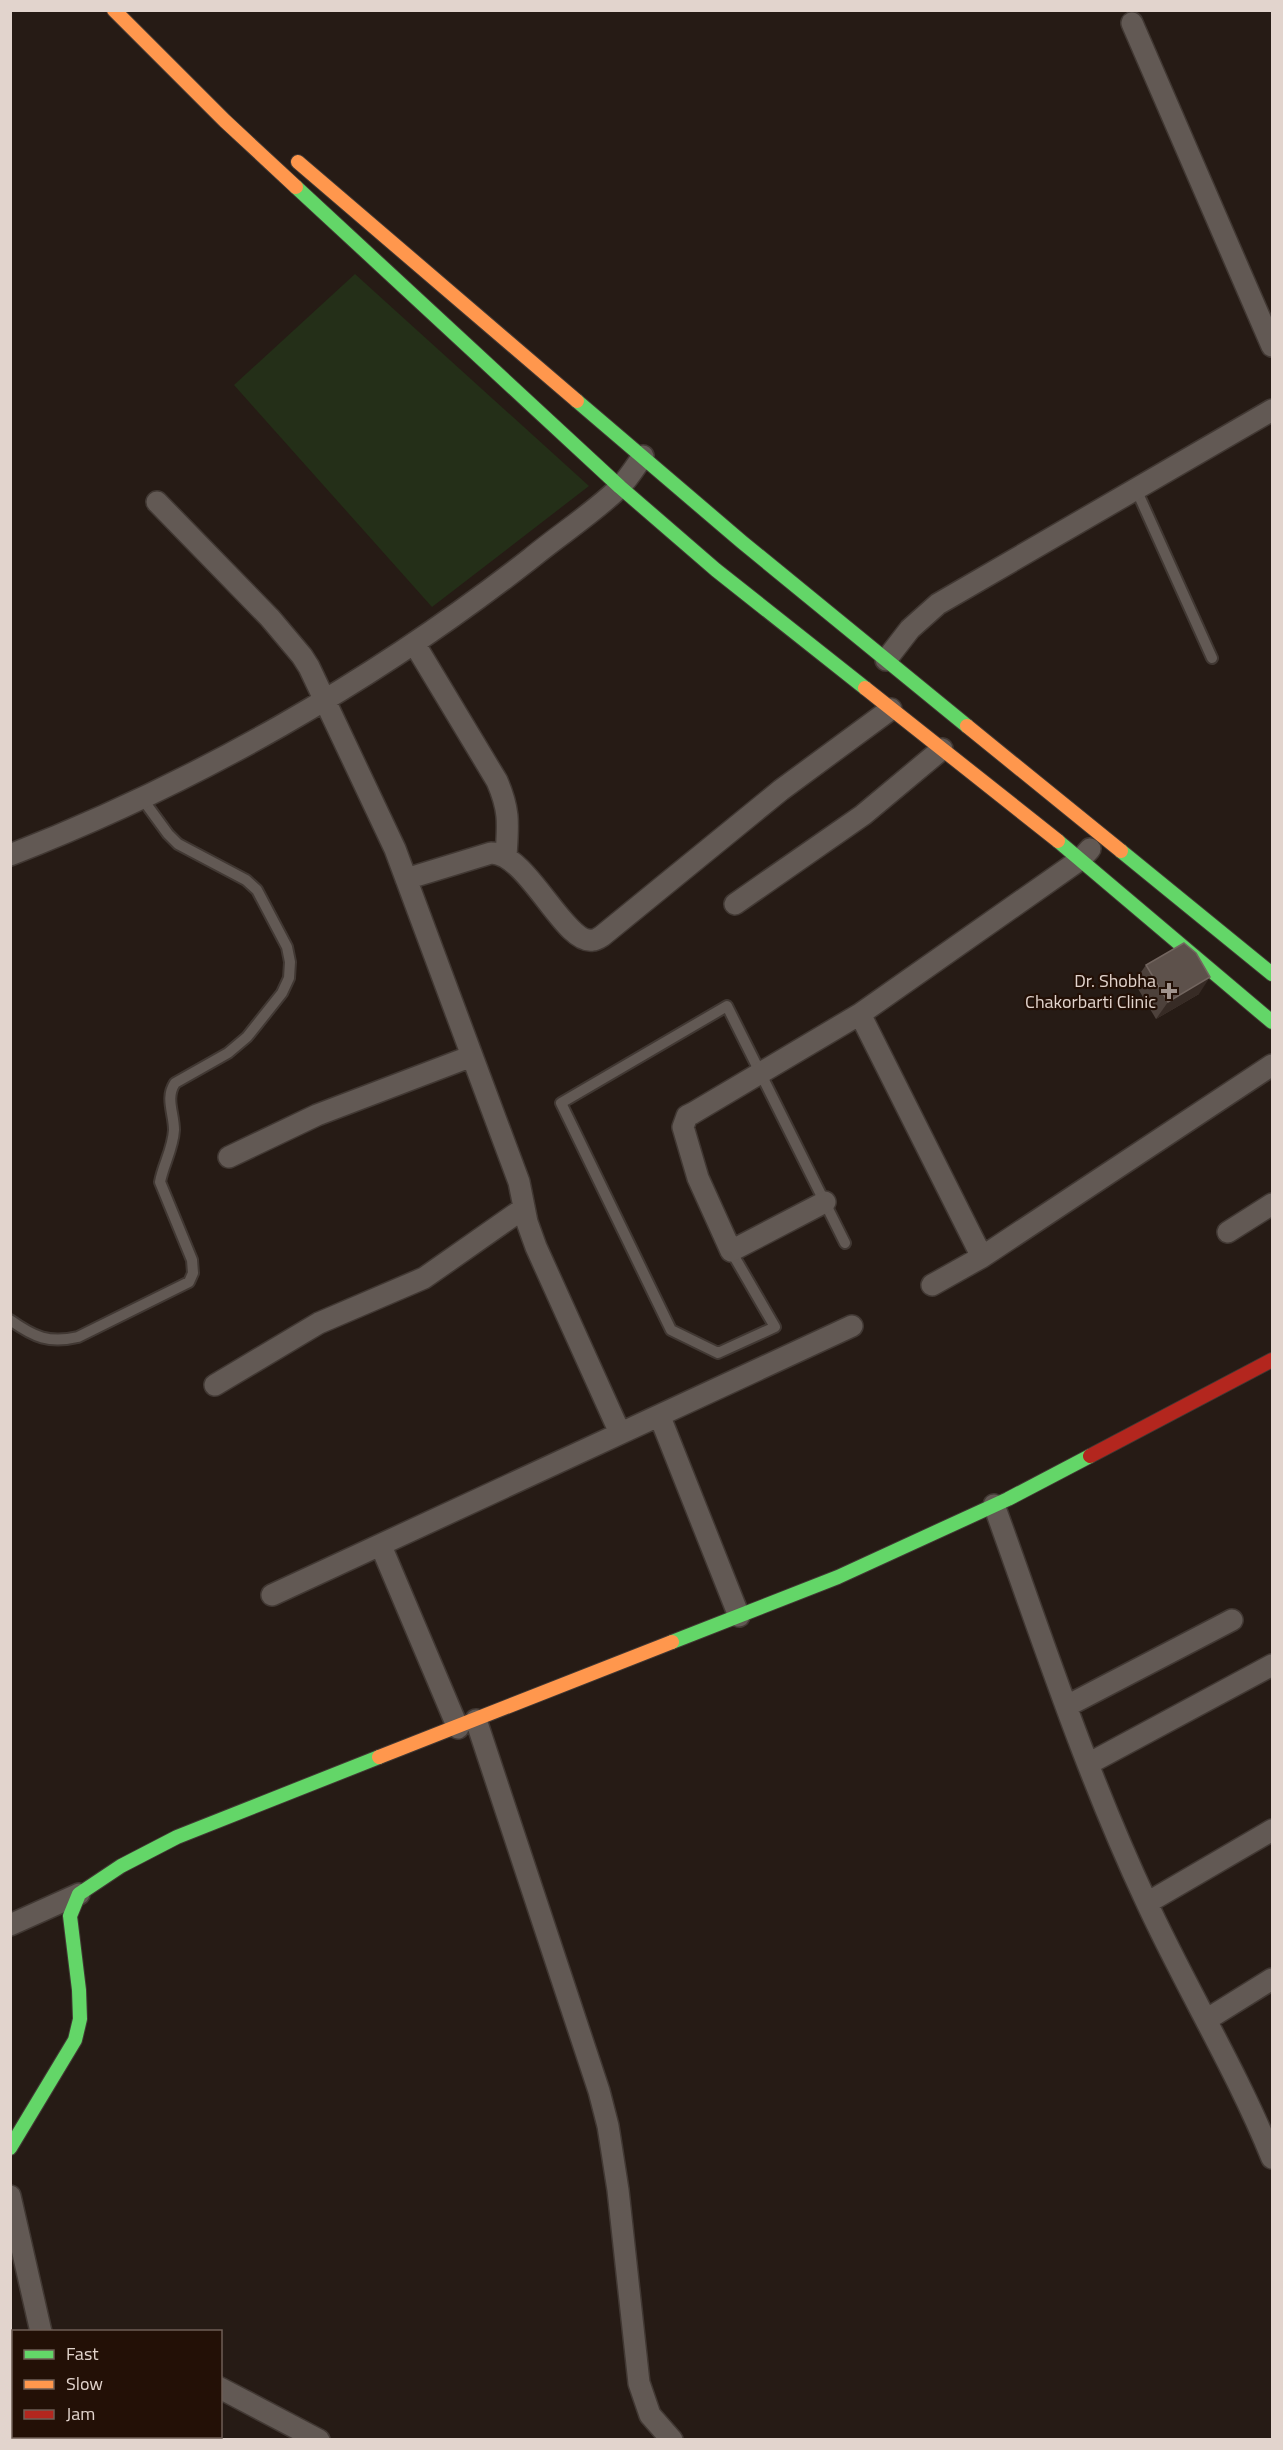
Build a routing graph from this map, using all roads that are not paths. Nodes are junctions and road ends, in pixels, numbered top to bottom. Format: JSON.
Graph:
{"nodes":[{"id":1,"x":114,"y":10,"type":"edge"},
{"id":2,"x":1132,"y":23,"type":"dead end"},
{"id":3,"x":290,"y":156,"type":"dead end"},
{"id":4,"x":1272,"y":346,"type":"edge"},
{"id":5,"x":1272,"y":410,"type":"edge"},
{"id":6,"x":644,"y":456,"type":"junction"},
{"id":7,"x":620,"y":487,"type":"junction"},
{"id":8,"x":1136,"y":489,"type":"junction"},
{"id":9,"x":157,"y":502,"type":"dead end"},
{"id":10,"x":414,"y":643,"type":"junction"},
{"id":11,"x":1212,"y":658,"type":"dead end"},
{"id":12,"x":886,"y":660,"type":"junction"},
{"id":13,"x":323,"y":699,"type":"junction"},
{"id":14,"x":891,"y":709,"type":"junction"},
{"id":15,"x":942,"y":749,"type":"junction"},
{"id":16,"x":141,"y":796,"type":"junction"},
{"id":17,"x":1102,"y":836,"type":"junction"},
{"id":18,"x":10,"y":855,"type":"edge"},
{"id":19,"x":506,"y":856,"type":"junction"},
{"id":20,"x":1081,"y":859,"type":"junction"},
{"id":21,"x":406,"y":879,"type":"junction"},
{"id":22,"x":735,"y":904,"type":"dead end"},
{"id":23,"x":1272,"y":975,"type":"edge"},
{"id":24,"x":860,"y":1014,"type":"junction"},
{"id":25,"x":1272,"y":1022,"type":"edge"},
{"id":26,"x":472,"y":1056,"type":"junction"},
{"id":27,"x":1272,"y":1065,"type":"edge"},
{"id":28,"x":760,"y":1072,"type":"junction"},
{"id":29,"x":229,"y":1157,"type":"dead end"},
{"id":30,"x":825,"y":1202,"type":"junction"},
{"id":31,"x":1272,"y":1204,"type":"edge"},
{"id":32,"x":524,"y":1208,"type":"junction"},
{"id":33,"x":1228,"y":1232,"type":"dead end"},
{"id":34,"x":845,"y":1244,"type":"dead end"},
{"id":35,"x":731,"y":1251,"type":"junction"},
{"id":36,"x":982,"y":1257,"type":"junction"},
{"id":37,"x":932,"y":1285,"type":"dead end"},
{"id":38,"x":10,"y":1320,"type":"edge"},
{"id":39,"x":852,"y":1326,"type":"dead end"},
{"id":40,"x":1272,"y":1360,"type":"edge"},
{"id":41,"x":215,"y":1385,"type":"dead end"},
{"id":42,"x":660,"y":1417,"type":"junction"},
{"id":43,"x":620,"y":1433,"type":"junction"},
{"id":44,"x":994,"y":1505,"type":"junction"},
{"id":45,"x":381,"y":1546,"type":"junction"},
{"id":46,"x":273,"y":1595,"type":"dead end"},
{"id":47,"x":739,"y":1616,"type":"junction"},
{"id":48,"x":1232,"y":1620,"type":"dead end"},
{"id":49,"x":1272,"y":1665,"type":"edge"},
{"id":50,"x":1067,"y":1706,"type":"junction"},
{"id":51,"x":467,"y":1724,"type":"junction"},
{"id":52,"x":1088,"y":1764,"type":"junction"},
{"id":53,"x":1272,"y":1830,"type":"edge"},
{"id":54,"x":79,"y":1894,"type":"junction"},
{"id":55,"x":1146,"y":1903,"type":"junction"},
{"id":56,"x":10,"y":1925,"type":"edge"},
{"id":57,"x":1272,"y":1979,"type":"edge"},
{"id":58,"x":1206,"y":2020,"type":"junction"},
{"id":59,"x":10,"y":2148,"type":"edge"},
{"id":60,"x":1272,"y":2158,"type":"edge"},
{"id":61,"x":10,"y":2196,"type":"edge"},
{"id":62,"x":41,"y":2330,"type":"edge"},
{"id":63,"x":222,"y":2389,"type":"edge"},
{"id":64,"x":319,"y":2439,"type":"edge"},
{"id":65,"x":671,"y":2439,"type":"edge"}],
"edges":[{"from":1,"to":7,"type":"main road"},
{"from":2,"to":4,"type":"street"},
{"from":3,"to":6,"type":"main road"},
{"from":5,"to":8,"type":"street"},
{"from":6,"to":7,"type":"street"},
{"from":6,"to":12,"type":"main road"},
{"from":7,"to":10,"type":"street"},
{"from":7,"to":14,"type":"main road"},
{"from":8,"to":11,"type":"lane"},
{"from":8,"to":12,"type":"street"},
{"from":9,"to":13,"type":"street"},
{"from":10,"to":13,"type":"street"},
{"from":10,"to":19,"type":"street"},
{"from":12,"to":17,"type":"main road"},
{"from":13,"to":16,"type":"street"},
{"from":13,"to":21,"type":"street"},
{"from":14,"to":15,"type":"main road"},
{"from":14,"to":19,"type":"street"},
{"from":15,"to":20,"type":"main road"},
{"from":15,"to":22,"type":"street"},
{"from":16,"to":18,"type":"street"},
{"from":16,"to":38,"type":"lane"},
{"from":17,"to":20,"type":"street"},
{"from":17,"to":23,"type":"main road"},
{"from":19,"to":21,"type":"street"},
{"from":20,"to":24,"type":"street"},
{"from":20,"to":25,"type":"main road"},
{"from":21,"to":26,"type":"street"},
{"from":24,"to":28,"type":"street"},
{"from":24,"to":36,"type":"street"},
{"from":26,"to":29,"type":"street"},
{"from":26,"to":32,"type":"street"},
{"from":27,"to":36,"type":"street"},
{"from":28,"to":30,"type":"lane"},
{"from":28,"to":35,"type":"street"},
{"from":28,"to":35,"type":"lane"},
{"from":30,"to":34,"type":"lane"},
{"from":30,"to":35,"type":"street"},
{"from":31,"to":33,"type":"street"},
{"from":32,"to":41,"type":"street"},
{"from":32,"to":43,"type":"street"},
{"from":36,"to":37,"type":"street"},
{"from":39,"to":42,"type":"street"},
{"from":40,"to":44,"type":"main road"},
{"from":42,"to":43,"type":"street"},
{"from":42,"to":47,"type":"street"},
{"from":43,"to":45,"type":"street"},
{"from":44,"to":47,"type":"main road"},
{"from":44,"to":50,"type":"street"},
{"from":45,"to":46,"type":"street"},
{"from":45,"to":51,"type":"street"},
{"from":47,"to":51,"type":"main road"},
{"from":48,"to":50,"type":"street"},
{"from":49,"to":52,"type":"street"},
{"from":50,"to":52,"type":"street"},
{"from":51,"to":54,"type":"main road"},
{"from":51,"to":65,"type":"street"},
{"from":52,"to":55,"type":"street"},
{"from":53,"to":55,"type":"street"},
{"from":54,"to":56,"type":"street"},
{"from":54,"to":59,"type":"main road"},
{"from":55,"to":58,"type":"street"},
{"from":57,"to":58,"type":"street"},
{"from":58,"to":60,"type":"street"},
{"from":61,"to":62,"type":"street"},
{"from":63,"to":64,"type":"street"}]}
